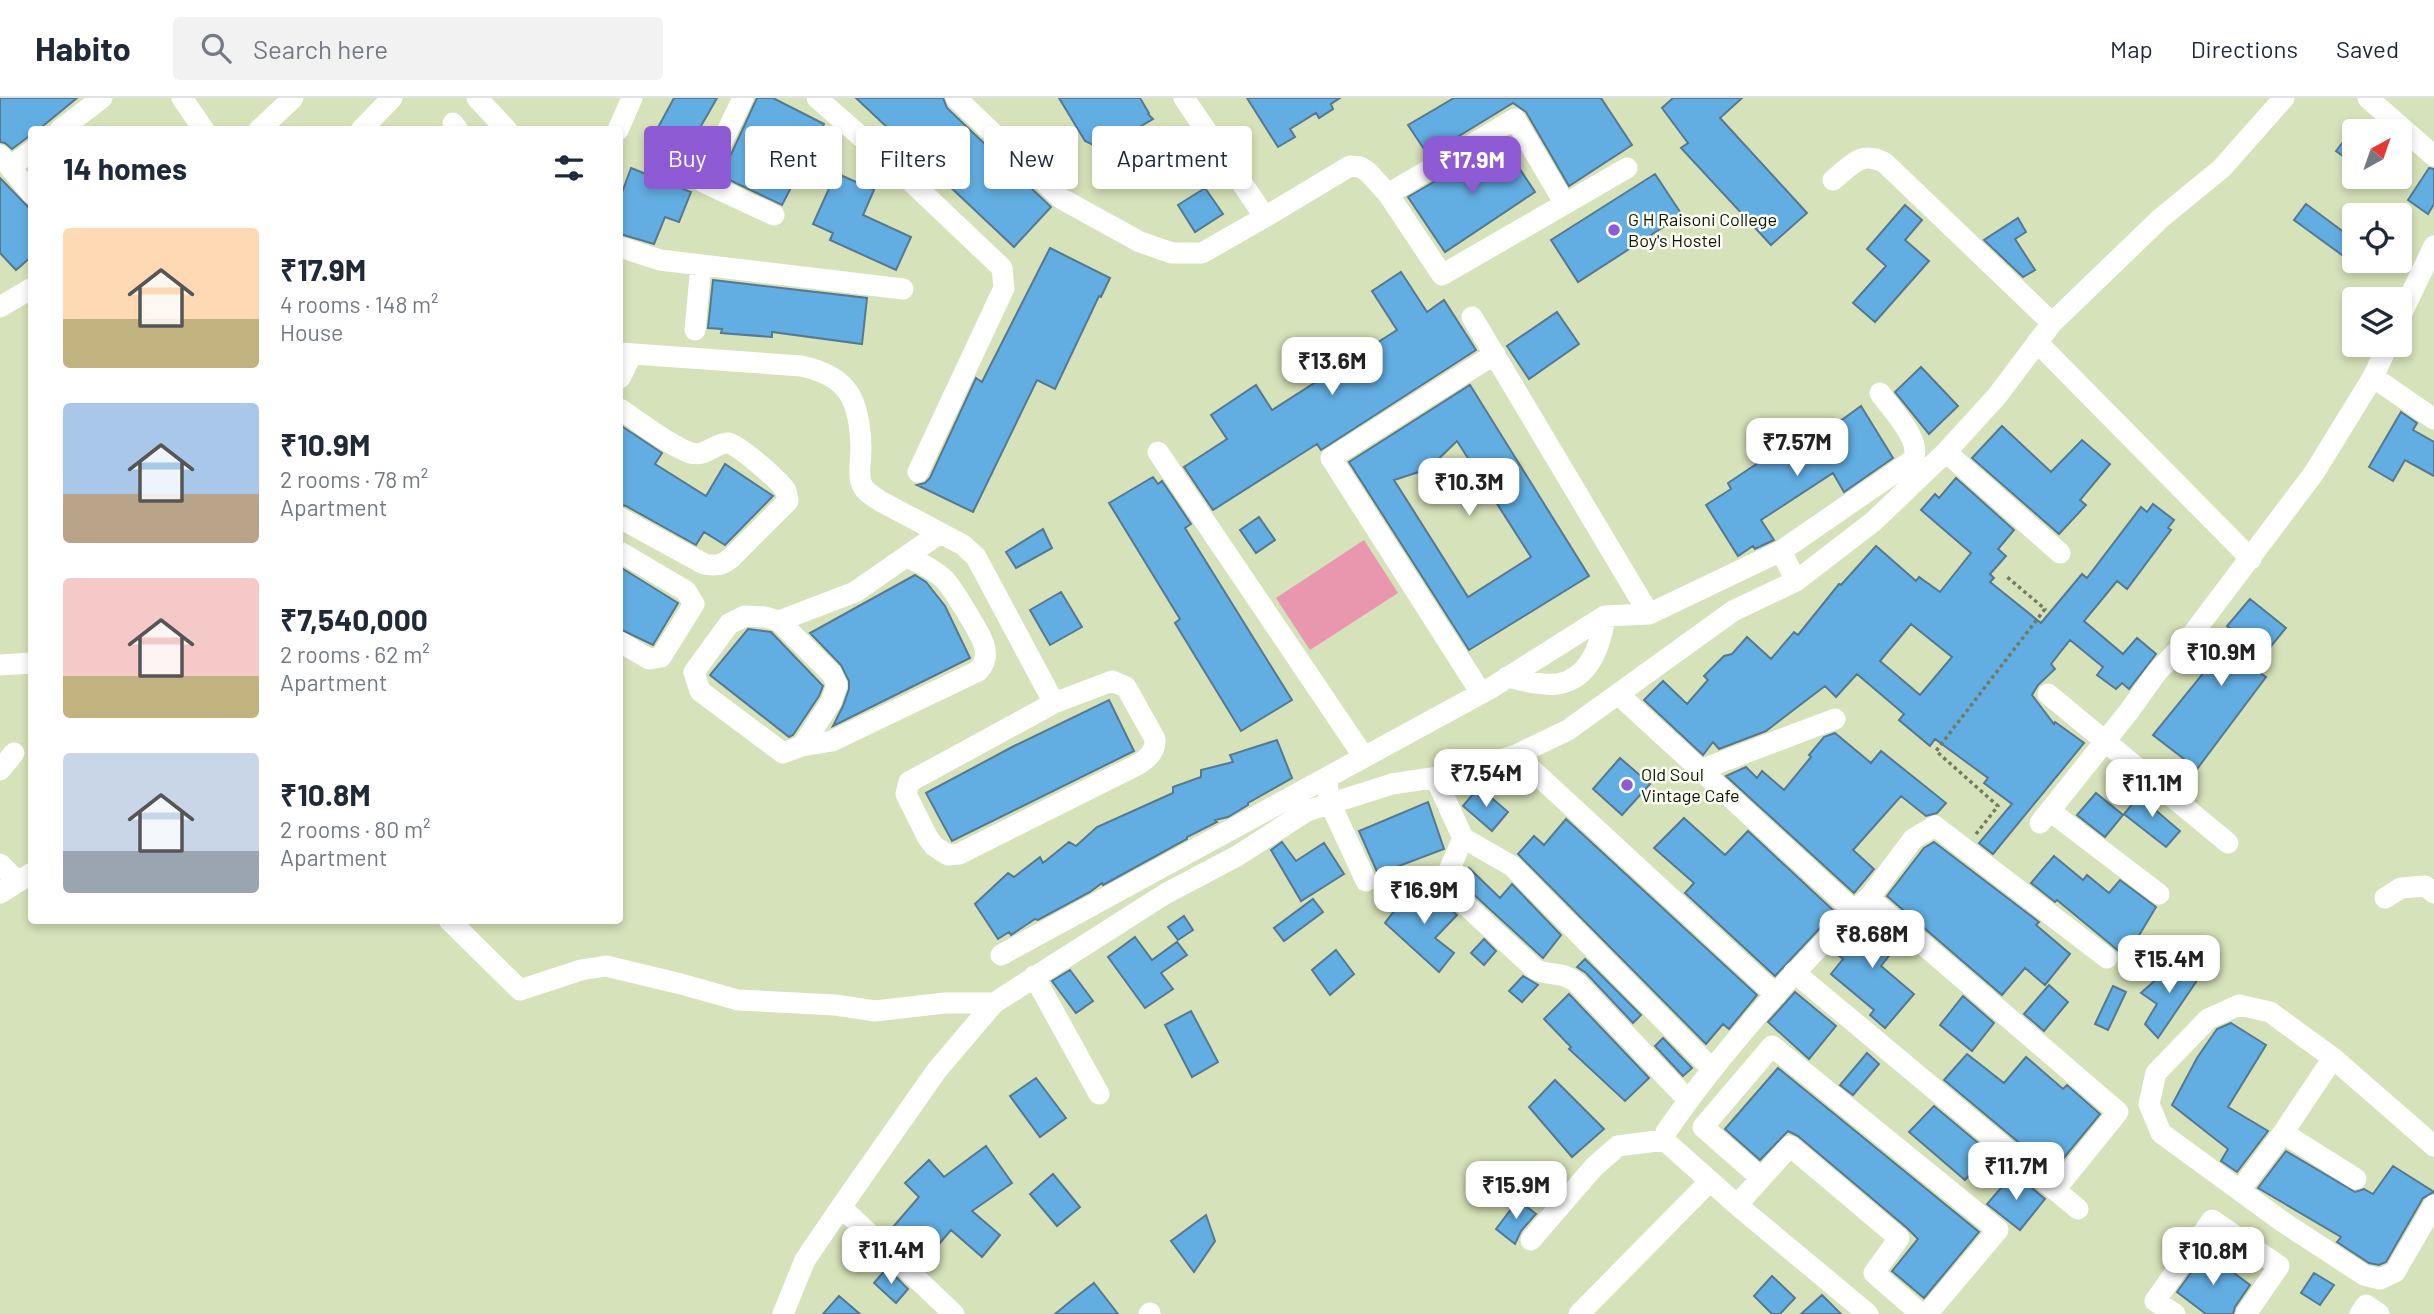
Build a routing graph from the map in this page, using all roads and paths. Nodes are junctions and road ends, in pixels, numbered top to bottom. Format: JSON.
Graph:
{"nodes":[{"id":1,"x":102,"y":98,"type":"edge"},
{"id":2,"x":182,"y":98,"type":"edge"},
{"id":3,"x":392,"y":98,"type":"edge"},
{"id":4,"x":477,"y":98,"type":"edge"},
{"id":5,"x":632,"y":98,"type":"edge"},
{"id":6,"x":743,"y":98,"type":"edge"},
{"id":7,"x":817,"y":98,"type":"edge"},
{"id":8,"x":956,"y":98,"type":"edge"},
{"id":9,"x":1184,"y":98,"type":"edge"},
{"id":10,"x":2284,"y":98,"type":"edge"},
{"id":11,"x":2368,"y":98,"type":"edge"},
{"id":12,"x":284,"y":101,"type":"edge"},
{"id":13,"x":65,"y":126,"type":"edge"},
{"id":14,"x":201,"y":126,"type":"edge"},
{"id":15,"x":263,"y":126,"type":"edge"},
{"id":16,"x":365,"y":126,"type":"edge"},
{"id":17,"x":503,"y":126,"type":"edge"},
{"id":18,"x":620,"y":126,"type":"edge"},
{"id":19,"x":28,"y":152,"type":"edge"},
{"id":20,"x":2434,"y":156,"type":"edge"},
{"id":21,"x":5,"y":161,"type":"edge"},
{"id":22,"x":1627,"y":168,"type":"dead end"},
{"id":23,"x":1833,"y":180,"type":"dead end"},
{"id":24,"x":28,"y":189,"type":"edge"},
{"id":25,"x":1388,"y":194,"type":"junction"},
{"id":26,"x":1566,"y":204,"type":"junction"},
{"id":27,"x":774,"y":215,"type":"dead end"},
{"id":28,"x":1265,"y":217,"type":"junction"},
{"id":29,"x":2434,"y":246,"type":"edge"},
{"id":30,"x":623,"y":248,"type":"edge"},
{"id":31,"x":701,"y":265,"type":"junction"},
{"id":32,"x":903,"y":289,"type":"dead end"},
{"id":33,"x":28,"y":290,"type":"edge"},
{"id":34,"x":2412,"y":292,"type":"edge"},
{"id":35,"x":3,"y":299,"type":"edge"},
{"id":36,"x":1472,"y":317,"type":"dead end"},
{"id":37,"x":2052,"y":323,"type":"junction"},
{"id":38,"x":695,"y":330,"type":"dead end"},
{"id":39,"x":2037,"y":342,"type":"junction"},
{"id":40,"x":626,"y":353,"type":"edge"},
{"id":41,"x":1494,"y":354,"type":"junction"},
{"id":42,"x":2382,"y":357,"type":"edge"},
{"id":43,"x":2373,"y":377,"type":"junction"},
{"id":44,"x":1880,"y":393,"type":"dead end"},
{"id":45,"x":623,"y":411,"type":"edge"},
{"id":46,"x":2434,"y":419,"type":"edge"},
{"id":47,"x":1158,"y":452,"type":"dead end"},
{"id":48,"x":1946,"y":452,"type":"junction"},
{"id":49,"x":918,"y":472,"type":"dead end"},
{"id":50,"x":623,"y":520,"type":"edge"},
{"id":51,"x":940,"y":533,"type":"junction"},
{"id":52,"x":1782,"y":551,"type":"junction"},
{"id":53,"x":2060,"y":553,"type":"dead end"},
{"id":54,"x":623,"y":554,"type":"edge"},
{"id":55,"x":907,"y":556,"type":"junction"},
{"id":56,"x":2251,"y":559,"type":"junction"},
{"id":57,"x":2007,"y":577,"type":"dead end"},
{"id":58,"x":1796,"y":581,"type":"junction"},
{"id":59,"x":1649,"y":614,"type":"junction"},
{"id":60,"x":1605,"y":616,"type":"junction"},
{"id":61,"x":779,"y":621,"type":"junction"},
{"id":62,"x":623,"y":644,"type":"edge"},
{"id":63,"x":28,"y":663,"type":"edge"},
{"id":64,"x":0,"y":665,"type":"edge"},
{"id":65,"x":1507,"y":677,"type":"junction"},
{"id":66,"x":1481,"y":693,"type":"junction"},
{"id":67,"x":1618,"y":694,"type":"junction"},
{"id":68,"x":2048,"y":694,"type":"dead end"},
{"id":69,"x":1054,"y":703,"type":"junction"},
{"id":70,"x":1835,"y":719,"type":"dead end"},
{"id":71,"x":2105,"y":741,"type":"junction"},
{"id":72,"x":802,"y":746,"type":"junction"},
{"id":73,"x":14,"y":753,"type":"dead end"},
{"id":74,"x":1516,"y":755,"type":"junction"},
{"id":75,"x":1364,"y":757,"type":"junction"},
{"id":76,"x":0,"y":770,"type":"edge"},
{"id":77,"x":1700,"y":770,"type":"junction"},
{"id":78,"x":1435,"y":777,"type":"junction"},
{"id":79,"x":1326,"y":778,"type":"junction"},
{"id":80,"x":1330,"y":803,"type":"junction"},
{"id":81,"x":1462,"y":838,"type":"junction"},
{"id":82,"x":2228,"y":844,"type":"dead end"},
{"id":83,"x":1964,"y":847,"type":"junction"},
{"id":84,"x":0,"y":864,"type":"edge"},
{"id":85,"x":1366,"y":881,"type":"dead end"},
{"id":86,"x":17,"y":883,"type":"edge"},
{"id":87,"x":2434,"y":893,"type":"edge"},
{"id":88,"x":2159,"y":894,"type":"dead end"},
{"id":89,"x":2385,"y":898,"type":"dead end"},
{"id":90,"x":1861,"y":904,"type":"junction"},
{"id":91,"x":453,"y":924,"type":"edge"},
{"id":92,"x":1001,"y":955,"type":"dead end"},
{"id":93,"x":2107,"y":958,"type":"dead end"},
{"id":94,"x":1794,"y":972,"type":"junction"},
{"id":95,"x":1034,"y":976,"type":"junction"},
{"id":96,"x":1776,"y":995,"type":"junction"},
{"id":97,"x":994,"y":1003,"type":"junction"},
{"id":98,"x":2333,"y":1058,"type":"junction"},
{"id":99,"x":1711,"y":1068,"type":"junction"},
{"id":100,"x":1098,"y":1094,"type":"dead end"},
{"id":101,"x":1688,"y":1100,"type":"junction"},
{"id":102,"x":2283,"y":1133,"type":"junction"},
{"id":103,"x":1664,"y":1140,"type":"junction"},
{"id":104,"x":2434,"y":1146,"type":"edge"},
{"id":105,"x":1761,"y":1178,"type":"junction"},
{"id":106,"x":2356,"y":1179,"type":"dead end"},
{"id":107,"x":1710,"y":1181,"type":"junction"},
{"id":108,"x":2056,"y":1190,"type":"junction"},
{"id":109,"x":2239,"y":1190,"type":"junction"},
{"id":110,"x":1737,"y":1205,"type":"junction"},
{"id":111,"x":2434,"y":1205,"type":"edge"},
{"id":112,"x":841,"y":1207,"type":"junction"},
{"id":113,"x":2078,"y":1209,"type":"dead end"},
{"id":114,"x":1531,"y":1240,"type":"dead end"},
{"id":115,"x":1874,"y":1273,"type":"junction"},
{"id":116,"x":1860,"y":1307,"type":"edge"},
{"id":117,"x":783,"y":1314,"type":"edge"},
{"id":118,"x":954,"y":1314,"type":"edge"},
{"id":119,"x":1579,"y":1314,"type":"edge"},
{"id":120,"x":1921,"y":1314,"type":"edge"},
{"id":121,"x":1927,"y":1314,"type":"edge"},
{"id":122,"x":2175,"y":1314,"type":"edge"},
{"id":123,"x":2246,"y":1314,"type":"edge"},
{"id":124,"x":2360,"y":1314,"type":"edge"},
{"id":125,"x":2379,"y":1314,"type":"edge"}],
"edges":[{"from":1,"to":13,"type":"street"},
{"from":2,"to":14,"type":"street"},
{"from":3,"to":16,"type":"street"},
{"from":4,"to":17,"type":"street"},
{"from":5,"to":18,"type":"street"},
{"from":6,"to":27,"type":"street"},
{"from":7,"to":49,"type":"street"},
{"from":8,"to":28,"type":"street"},
{"from":9,"to":28,"type":"street"},
{"from":10,"to":37,"type":"street"},
{"from":11,"to":20,"type":"street"},
{"from":12,"to":15,"type":"street"},
{"from":19,"to":21,"type":"street"},
{"from":21,"to":24,"type":"street"},
{"from":22,"to":26,"type":"street"},
{"from":23,"to":37,"type":"street"},
{"from":25,"to":26,"type":"street"},
{"from":25,"to":26,"type":"street"},
{"from":25,"to":28,"type":"street"},
{"from":29,"to":34,"type":"street"},
{"from":30,"to":31,"type":"street"},
{"from":31,"to":32,"type":"street"},
{"from":31,"to":38,"type":"street"},
{"from":33,"to":35,"type":"street"},
{"from":36,"to":41,"type":"street"},
{"from":37,"to":39,"type":"street"},
{"from":39,"to":48,"type":"street"},
{"from":39,"to":56,"type":"street"},
{"from":40,"to":51,"type":"street"},
{"from":41,"to":59,"type":"street"},
{"from":41,"to":66,"type":"street"},
{"from":42,"to":43,"type":"street"},
{"from":43,"to":46,"type":"street"},
{"from":43,"to":56,"type":"street"},
{"from":44,"to":52,"type":"street"},
{"from":45,"to":50,"type":"street"},
{"from":47,"to":75,"type":"street"},
{"from":48,"to":53,"type":"street"},
{"from":48,"to":58,"type":"street"},
{"from":51,"to":55,"type":"street"},
{"from":51,"to":69,"type":"street"},
{"from":52,"to":58,"type":"street"},
{"from":52,"to":59,"type":"street"},
{"from":54,"to":62,"type":"street"},
{"from":55,"to":61,"type":"street"},
{"from":55,"to":72,"type":"street"},
{"from":56,"to":71,"type":"street"},
{"from":57,"to":83,"type":"path"},
{"from":58,"to":67,"type":"street"},
{"from":59,"to":60,"type":"street"},
{"from":60,"to":65,"type":"street"},
{"from":60,"to":65,"type":"street"},
{"from":61,"to":72,"type":"street"},
{"from":61,"to":72,"type":"street"},
{"from":63,"to":64,"type":"street"},
{"from":65,"to":66,"type":"street"},
{"from":66,"to":75,"type":"street"},
{"from":67,"to":74,"type":"street"},
{"from":67,"to":77,"type":"street"},
{"from":68,"to":71,"type":"street"},
{"from":69,"to":69,"type":"street"},
{"from":70,"to":77,"type":"street"},
{"from":71,"to":82,"type":"street"},
{"from":71,"to":88,"type":"street"},
{"from":73,"to":76,"type":"street"},
{"from":74,"to":78,"type":"street"},
{"from":74,"to":96,"type":"street"},
{"from":75,"to":79,"type":"street"},
{"from":77,"to":90,"type":"street"},
{"from":78,"to":80,"type":"street"},
{"from":78,"to":81,"type":"street"},
{"from":79,"to":80,"type":"street"},
{"from":79,"to":92,"type":"street"},
{"from":80,"to":85,"type":"street"},
{"from":80,"to":95,"type":"street"},
{"from":81,"to":99,"type":"street"},
{"from":81,"to":101,"type":"street"},
{"from":83,"to":90,"type":"street"},
{"from":83,"to":93,"type":"street"},
{"from":84,"to":86,"type":"street"},
{"from":87,"to":89,"type":"street"},
{"from":90,"to":94,"type":"street"},
{"from":90,"to":108,"type":"street"},
{"from":91,"to":97,"type":"street"},
{"from":94,"to":96,"type":"street"},
{"from":94,"to":108,"type":"street"},
{"from":95,"to":97,"type":"street"},
{"from":95,"to":100,"type":"street"},
{"from":96,"to":99,"type":"street"},
{"from":97,"to":112,"type":"street"},
{"from":98,"to":102,"type":"street"},
{"from":98,"to":104,"type":"street"},
{"from":98,"to":109,"type":"street"},
{"from":99,"to":101,"type":"street"},
{"from":101,"to":103,"type":"street"},
{"from":102,"to":106,"type":"street"},
{"from":102,"to":109,"type":"street"},
{"from":103,"to":107,"type":"street"},
{"from":103,"to":114,"type":"street"},
{"from":105,"to":110,"type":"street"},
{"from":105,"to":115,"type":"street"},
{"from":105,"to":121,"type":"street"},
{"from":107,"to":110,"type":"street"},
{"from":107,"to":119,"type":"street"},
{"from":108,"to":113,"type":"street"},
{"from":109,"to":111,"type":"street"},
{"from":110,"to":116,"type":"street"},
{"from":112,"to":117,"type":"street"},
{"from":112,"to":118,"type":"street"},
{"from":115,"to":116,"type":"street"},
{"from":115,"to":120,"type":"street"},
{"from":122,"to":123,"type":"street"},
{"from":124,"to":125,"type":"street"}]}
